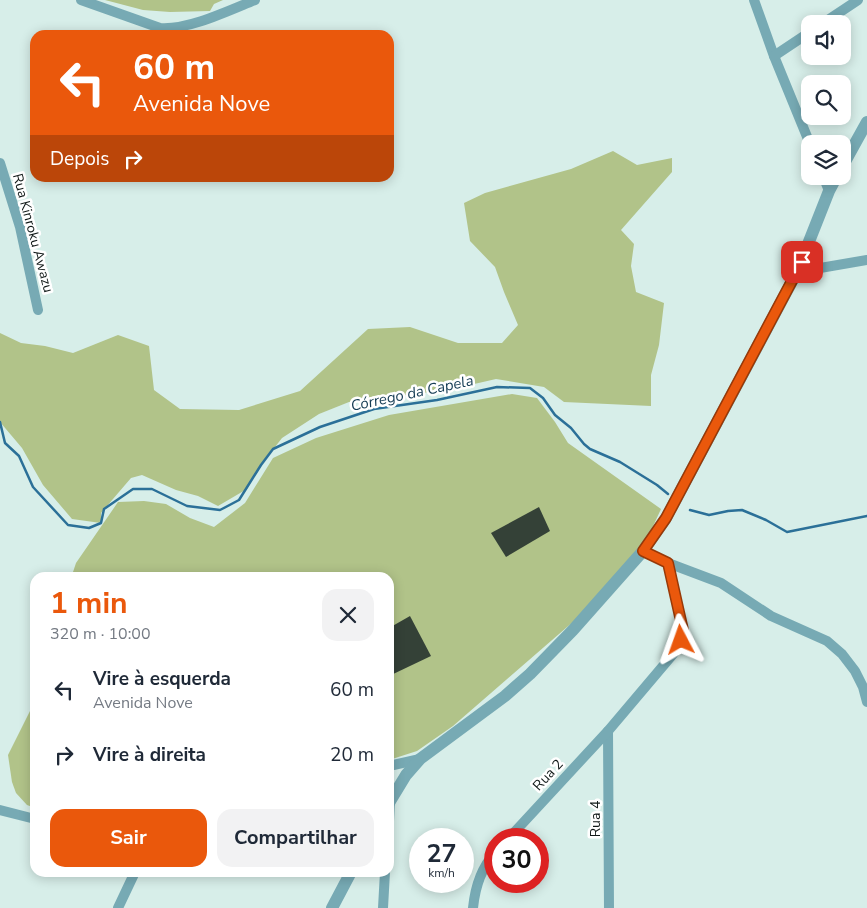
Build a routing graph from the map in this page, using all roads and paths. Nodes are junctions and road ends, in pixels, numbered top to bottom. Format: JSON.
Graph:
{"nodes":[{"id":1,"x":81,"y":0,"type":"edge"},
{"id":2,"x":255,"y":0,"type":"edge"},
{"id":3,"x":754,"y":0,"type":"edge"},
{"id":4,"x":858,"y":0,"type":"edge"},
{"id":5,"x":836,"y":15,"type":"edge"},
{"id":6,"x":801,"y":38,"type":"edge"},
{"id":7,"x":774,"y":56,"type":"junction"},
{"id":8,"x":867,"y":122,"type":"edge"},
{"id":9,"x":806,"y":135,"type":"edge"},
{"id":10,"x":851,"y":151,"type":"edge"},
{"id":11,"x":0,"y":164,"type":"edge"},
{"id":12,"x":827,"y":185,"type":"edge"},
{"id":13,"x":832,"y":185,"type":"edge"},
{"id":14,"x":829,"y":191,"type":"junction"},
{"id":15,"x":867,"y":260,"type":"edge"},
{"id":16,"x":797,"y":272,"type":"junction"},
{"id":17,"x":38,"y":310,"type":"dead end"},
{"id":18,"x":643,"y":551,"type":"junction"},
{"id":19,"x":668,"y":563,"type":"junction"},
{"id":20,"x":867,"y":702,"type":"edge"},
{"id":21,"x":608,"y":731,"type":"junction"},
{"id":22,"x":420,"y":758,"type":"junction"},
{"id":23,"x":394,"y":765,"type":"edge"},
{"id":24,"x":394,"y":794,"type":"edge"},
{"id":25,"x":0,"y":810,"type":"edge"},
{"id":26,"x":30,"y":818,"type":"edge"},
{"id":27,"x":518,"y":828,"type":"edge"},
{"id":28,"x":484,"y":868,"type":"edge"},
{"id":29,"x":133,"y":877,"type":"edge"},
{"id":30,"x":348,"y":877,"type":"edge"},
{"id":31,"x":385,"y":877,"type":"edge"},
{"id":32,"x":118,"y":908,"type":"edge"},
{"id":33,"x":332,"y":908,"type":"edge"},
{"id":34,"x":383,"y":908,"type":"edge"},
{"id":35,"x":473,"y":908,"type":"edge"},
{"id":36,"x":609,"y":908,"type":"edge"}],
"edges":[{"from":1,"to":2,"type":"street"},
{"from":3,"to":7,"type":"street"},
{"from":4,"to":5,"type":"street"},
{"from":6,"to":7,"type":"street"},
{"from":7,"to":9,"type":"street"},
{"from":8,"to":10,"type":"street"},
{"from":11,"to":17,"type":"street","name":"Rua Kinroku Awazu"},
{"from":12,"to":14,"type":"street"},
{"from":13,"to":14,"type":"street"},
{"from":14,"to":16,"type":"street"},
{"from":15,"to":16,"type":"street"},
{"from":16,"to":18,"type":"street"},
{"from":18,"to":19,"type":"street"},
{"from":18,"to":22,"type":"street"},
{"from":19,"to":20,"type":"street"},
{"from":19,"to":21,"type":"street","name":"Rua 2"},
{"from":21,"to":27,"type":"street","name":"Rua 2"},
{"from":21,"to":36,"type":"street","name":"Rua 4"},
{"from":22,"to":23,"type":"street"},
{"from":22,"to":24,"type":"street"},
{"from":25,"to":26,"type":"street"},
{"from":28,"to":35,"type":"street"},
{"from":29,"to":32,"type":"street"},
{"from":30,"to":33,"type":"street"},
{"from":31,"to":34,"type":"street"}]}
